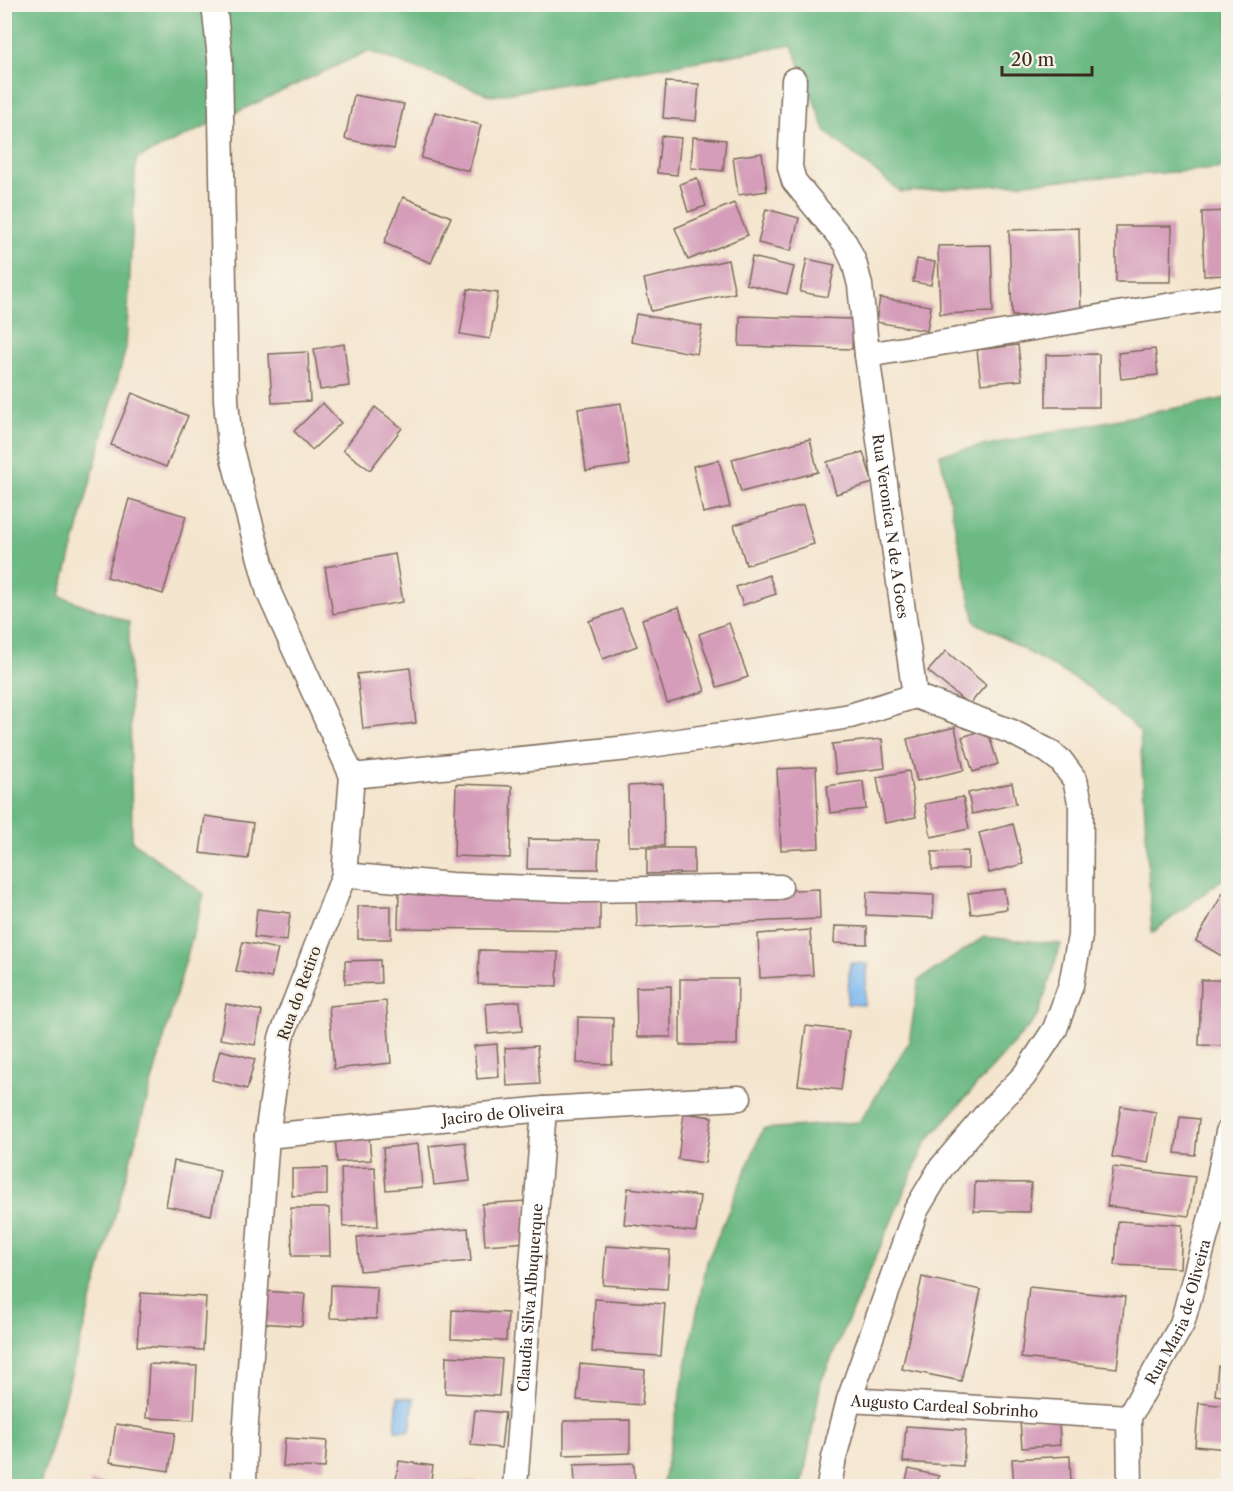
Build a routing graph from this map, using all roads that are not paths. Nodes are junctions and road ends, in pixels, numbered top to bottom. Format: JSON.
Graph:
{"nodes":[{"id":1,"x":214,"y":4,"type":"edge"},
{"id":2,"x":795,"y":81,"type":"dead end"},
{"id":3,"x":1228,"y":296,"type":"edge"},
{"id":4,"x":867,"y":355,"type":"junction"},
{"id":5,"x":915,"y":696,"type":"junction"},
{"id":6,"x":352,"y":776,"type":"junction"},
{"id":7,"x":344,"y":875,"type":"junction"},
{"id":8,"x":780,"y":887,"type":"dead end"},
{"id":9,"x":739,"y":1098,"type":"dead end"},
{"id":10,"x":544,"y":1109,"type":"junction"},
{"id":11,"x":1228,"y":1132,"type":"edge"},
{"id":12,"x":267,"y":1136,"type":"junction"},
{"id":13,"x":849,"y":1400,"type":"junction"},
{"id":14,"x":1129,"y":1417,"type":"junction"},
{"id":15,"x":244,"y":1486,"type":"edge"},
{"id":16,"x":515,"y":1486,"type":"edge"},
{"id":17,"x":829,"y":1486,"type":"edge"},
{"id":18,"x":1130,"y":1486,"type":"edge"}],
"edges":[{"from":1,"to":6,"type":"street","name":"Rua do Retiro"},
{"from":2,"to":4,"type":"street","name":"Rua Veronica N de A Goes"},
{"from":3,"to":4,"type":"street"},
{"from":4,"to":5,"type":"street","name":"Rua Veronica N de A Goes"},
{"from":5,"to":6,"type":"street"},
{"from":5,"to":13,"type":"street"},
{"from":6,"to":7,"type":"street","name":"Rua do Retiro"},
{"from":7,"to":8,"type":"street"},
{"from":7,"to":12,"type":"street","name":"Rua do Retiro"},
{"from":9,"to":10,"type":"street","name":"Jaciro de Oliveira"},
{"from":10,"to":12,"type":"street","name":"Jaciro de Oliveira"},
{"from":10,"to":16,"type":"street","name":"Claudia Silva Albuquerque"},
{"from":11,"to":14,"type":"street","name":"Rua Maria de Oliveira"},
{"from":12,"to":15,"type":"street","name":"Rua do Retiro"},
{"from":13,"to":14,"type":"street","name":"Augusto Cardeal Sobrinho"},
{"from":13,"to":17,"type":"street","name":"Augusto Cardeal Sobrinho"},
{"from":14,"to":18,"type":"street"}]}
